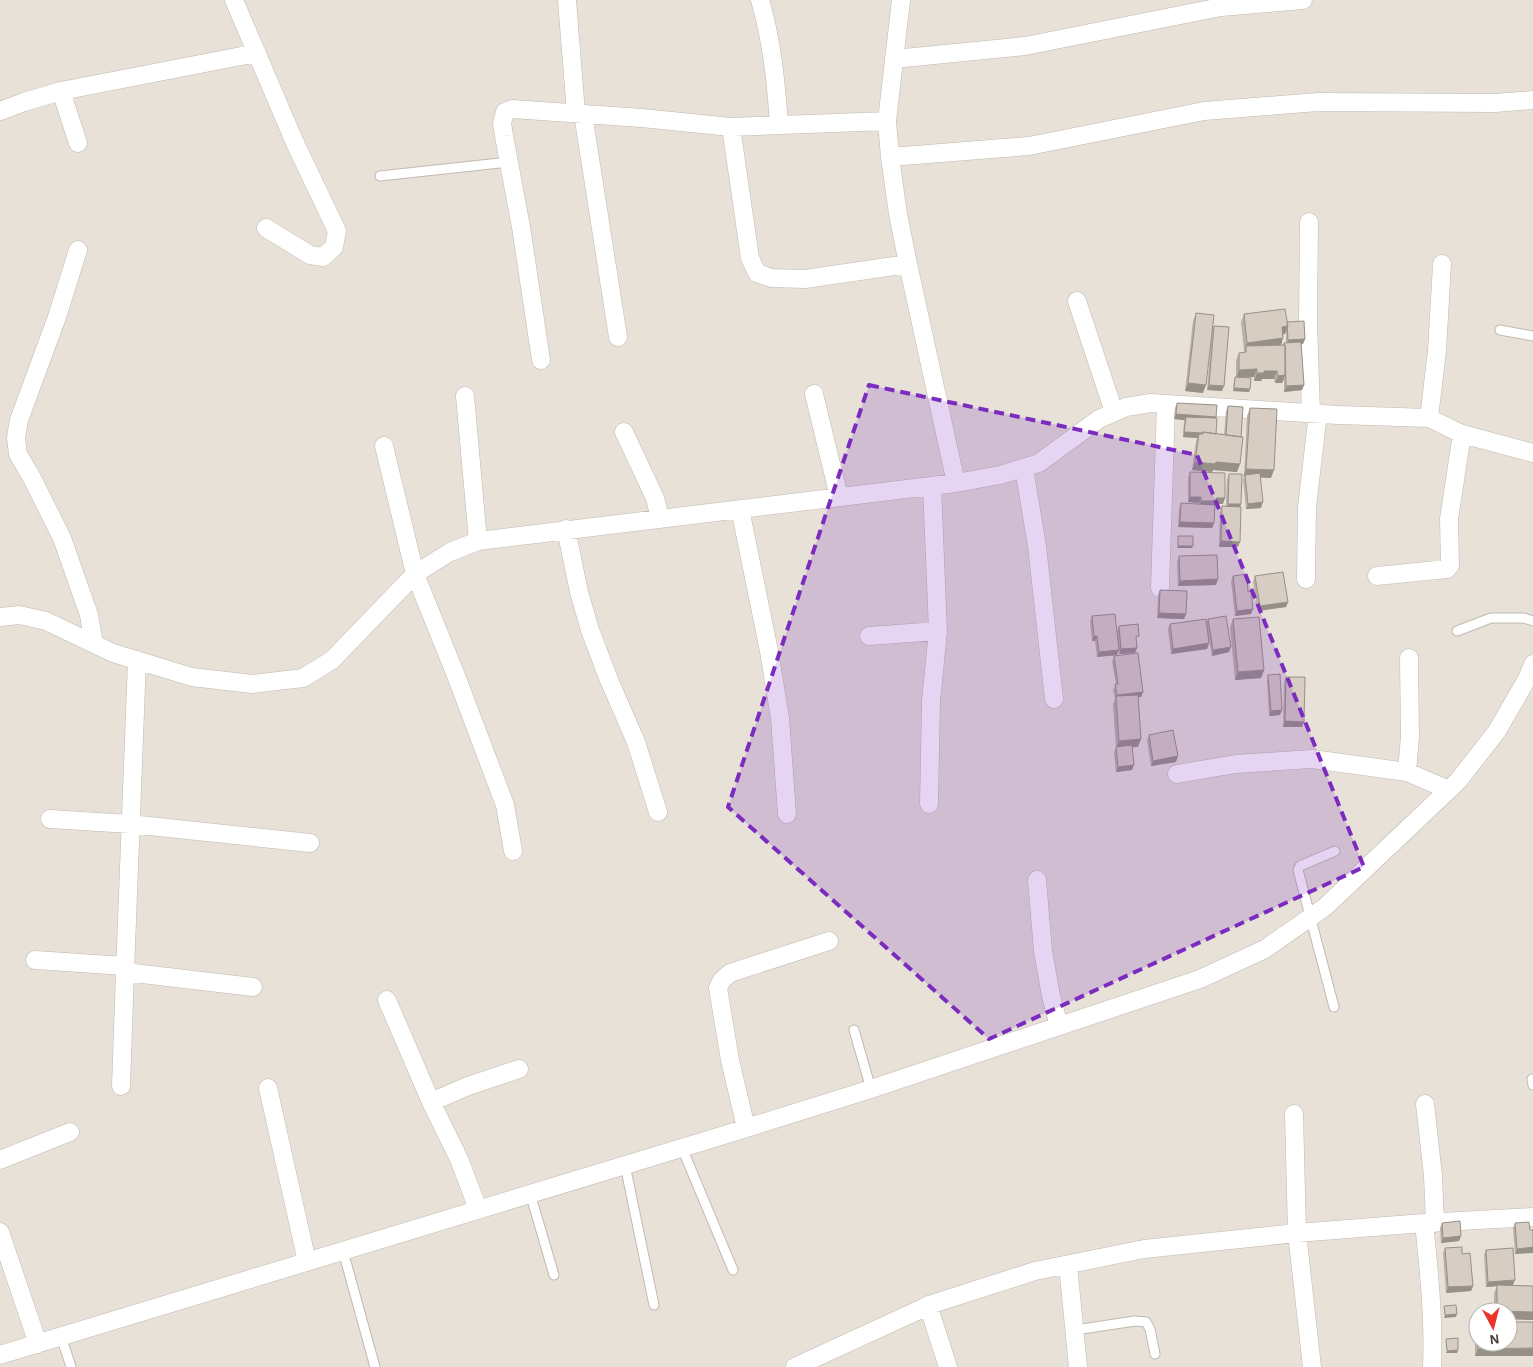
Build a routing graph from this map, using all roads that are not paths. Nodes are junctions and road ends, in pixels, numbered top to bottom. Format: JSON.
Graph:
{"nodes":[{"id":1,"x":234,"y":0,"type":"edge"},
{"id":2,"x":567,"y":0,"type":"edge"},
{"id":3,"x":760,"y":0,"type":"edge"},
{"id":4,"x":901,"y":0,"type":"edge"},
{"id":5,"x":1303,"y":0,"type":"edge"},
{"id":6,"x":256,"y":52,"type":"junction"},
{"id":7,"x":894,"y":59,"type":"junction"},
{"id":8,"x":61,"y":91,"type":"junction"},
{"id":9,"x":1533,"y":100,"type":"edge"},
{"id":10,"x":0,"y":111,"type":"edge"},
{"id":11,"x":580,"y":114,"type":"junction"},
{"id":12,"x":887,"y":121,"type":"junction"},
{"id":13,"x":779,"y":124,"type":"junction"},
{"id":14,"x":731,"y":127,"type":"junction"},
{"id":15,"x":78,"y":143,"type":"dead end"},
{"id":16,"x":890,"y":157,"type":"junction"},
{"id":17,"x":509,"y":162,"type":"junction"},
{"id":18,"x":380,"y":176,"type":"dead end"},
{"id":19,"x":1309,"y":222,"type":"dead end"},
{"id":20,"x":266,"y":228,"type":"dead end"},
{"id":21,"x":78,"y":250,"type":"dead end"},
{"id":22,"x":908,"y":264,"type":"junction"},
{"id":23,"x":1442,"y":264,"type":"dead end"},
{"id":24,"x":1077,"y":300,"type":"dead end"},
{"id":25,"x":1500,"y":330,"type":"dead end"},
{"id":26,"x":1533,"y":336,"type":"edge"},
{"id":27,"x":618,"y":337,"type":"dead end"},
{"id":28,"x":541,"y":360,"type":"dead end"},
{"id":29,"x":814,"y":394,"type":"dead end"},
{"id":30,"x":465,"y":396,"type":"dead end"},
{"id":31,"x":1166,"y":404,"type":"junction"},
{"id":32,"x":1114,"y":412,"type":"junction"},
{"id":33,"x":1314,"y":413,"type":"junction"},
{"id":34,"x":1428,"y":418,"type":"junction"},
{"id":35,"x":624,"y":432,"type":"dead end"},
{"id":36,"x":1462,"y":434,"type":"junction"},
{"id":37,"x":384,"y":446,"type":"dead end"},
{"id":38,"x":1533,"y":453,"type":"edge"},
{"id":39,"x":1024,"y":468,"type":"junction"},
{"id":40,"x":956,"y":483,"type":"junction"},
{"id":41,"x":932,"y":486,"type":"junction"},
{"id":42,"x":839,"y":497,"type":"junction"},
{"id":43,"x":740,"y":509,"type":"junction"},
{"id":44,"x":660,"y":518,"type":"junction"},
{"id":45,"x":566,"y":529,"type":"junction"},
{"id":46,"x":478,"y":541,"type":"junction"},
{"id":47,"x":415,"y":574,"type":"junction"},
{"id":48,"x":1377,"y":576,"type":"dead end"},
{"id":49,"x":1306,"y":579,"type":"dead end"},
{"id":50,"x":1160,"y":588,"type":"edge"},
{"id":51,"x":0,"y":617,"type":"edge"},
{"id":52,"x":1533,"y":620,"type":"edge"},
{"id":53,"x":938,"y":630,"type":"junction"},
{"id":54,"x":1457,"y":631,"type":"dead end"},
{"id":55,"x":869,"y":636,"type":"dead end"},
{"id":56,"x":94,"y":644,"type":"junction"},
{"id":57,"x":1408,"y":658,"type":"dead end"},
{"id":58,"x":137,"y":660,"type":"junction"},
{"id":59,"x":1533,"y":664,"type":"edge"},
{"id":60,"x":1054,"y":699,"type":"dead end"},
{"id":61,"x":1407,"y":772,"type":"junction"},
{"id":62,"x":1177,"y":774,"type":"dead end"},
{"id":63,"x":1449,"y":790,"type":"junction"},
{"id":64,"x":929,"y":804,"type":"dead end"},
{"id":65,"x":658,"y":812,"type":"dead end"},
{"id":66,"x":787,"y":814,"type":"dead end"},
{"id":67,"x":50,"y":819,"type":"dead end"},
{"id":68,"x":130,"y":824,"type":"junction"},
{"id":69,"x":310,"y":843,"type":"dead end"},
{"id":70,"x":513,"y":851,"type":"dead end"},
{"id":71,"x":1335,"y":851,"type":"dead end"},
{"id":72,"x":1037,"y":880,"type":"dead end"},
{"id":73,"x":1311,"y":917,"type":"junction"},
{"id":74,"x":829,"y":941,"type":"dead end"},
{"id":75,"x":35,"y":960,"type":"dead end"},
{"id":76,"x":125,"y":969,"type":"junction"},
{"id":77,"x":253,"y":987,"type":"dead end"},
{"id":78,"x":387,"y":1000,"type":"dead end"},
{"id":79,"x":1334,"y":1007,"type":"dead end"},
{"id":80,"x":1059,"y":1026,"type":"junction"},
{"id":81,"x":854,"y":1030,"type":"dead end"},
{"id":82,"x":519,"y":1069,"type":"dead end"},
{"id":83,"x":1532,"y":1079,"type":"edge"},
{"id":84,"x":1533,"y":1085,"type":"edge"},
{"id":85,"x":121,"y":1086,"type":"dead end"},
{"id":86,"x":268,"y":1088,"type":"dead end"},
{"id":87,"x":871,"y":1089,"type":"junction"},
{"id":88,"x":430,"y":1102,"type":"junction"},
{"id":89,"x":1426,"y":1104,"type":"dead end"},
{"id":90,"x":1294,"y":1114,"type":"dead end"},
{"id":91,"x":746,"y":1128,"type":"junction"},
{"id":92,"x":70,"y":1132,"type":"dead end"},
{"id":93,"x":682,"y":1148,"type":"junction"},
{"id":94,"x":0,"y":1160,"type":"edge"},
{"id":95,"x":625,"y":1165,"type":"junction"},
{"id":96,"x":530,"y":1194,"type":"junction"},
{"id":97,"x":478,"y":1209,"type":"junction"},
{"id":98,"x":1533,"y":1217,"type":"edge"},
{"id":99,"x":1430,"y":1223,"type":"junction"},
{"id":100,"x":0,"y":1232,"type":"edge"},
{"id":101,"x":1297,"y":1233,"type":"junction"},
{"id":102,"x":343,"y":1251,"type":"junction"},
{"id":103,"x":307,"y":1262,"type":"junction"},
{"id":104,"x":1068,"y":1265,"type":"junction"},
{"id":105,"x":733,"y":1270,"type":"dead end"},
{"id":106,"x":554,"y":1274,"type":"dead end"},
{"id":107,"x":654,"y":1305,"type":"dead end"},
{"id":108,"x":928,"y":1305,"type":"junction"},
{"id":109,"x":1075,"y":1330,"type":"junction"},
{"id":110,"x":61,"y":1336,"type":"junction"},
{"id":111,"x":38,"y":1344,"type":"junction"},
{"id":112,"x":1154,"y":1354,"type":"dead end"},
{"id":113,"x":0,"y":1355,"type":"edge"},
{"id":114,"x":815,"y":1363,"type":"edge"},
{"id":115,"x":71,"y":1367,"type":"edge"},
{"id":116,"x":375,"y":1367,"type":"edge"},
{"id":117,"x":795,"y":1367,"type":"edge"},
{"id":118,"x":948,"y":1367,"type":"edge"},
{"id":119,"x":1078,"y":1367,"type":"edge"},
{"id":120,"x":1312,"y":1367,"type":"edge"},
{"id":121,"x":1432,"y":1367,"type":"edge"}],
"edges":[{"from":1,"to":6,"type":"street"},
{"from":2,"to":11,"type":"street"},
{"from":3,"to":13,"type":"street"},
{"from":4,"to":7,"type":"street"},
{"from":5,"to":7,"type":"street"},
{"from":6,"to":8,"type":"street"},
{"from":6,"to":20,"type":"street"},
{"from":7,"to":12,"type":"street"},
{"from":8,"to":10,"type":"street"},
{"from":8,"to":15,"type":"street"},
{"from":9,"to":16,"type":"street"},
{"from":11,"to":14,"type":"street"},
{"from":11,"to":17,"type":"street"},
{"from":11,"to":27,"type":"street"},
{"from":12,"to":13,"type":"street"},
{"from":12,"to":16,"type":"street"},
{"from":13,"to":14,"type":"street"},
{"from":14,"to":22,"type":"street"},
{"from":16,"to":22,"type":"street"},
{"from":17,"to":18,"type":"lane"},
{"from":17,"to":28,"type":"street"},
{"from":19,"to":33,"type":"street"},
{"from":21,"to":56,"type":"street"},
{"from":22,"to":40,"type":"street"},
{"from":23,"to":34,"type":"street"},
{"from":24,"to":32,"type":"street"},
{"from":25,"to":26,"type":"lane"},
{"from":29,"to":42,"type":"street"},
{"from":30,"to":46,"type":"street"},
{"from":31,"to":32,"type":"street"},
{"from":31,"to":33,"type":"street"},
{"from":31,"to":50,"type":"street"},
{"from":32,"to":39,"type":"street"},
{"from":33,"to":34,"type":"street"},
{"from":33,"to":49,"type":"street"},
{"from":34,"to":36,"type":"street"},
{"from":35,"to":44,"type":"street"},
{"from":36,"to":38,"type":"street"},
{"from":36,"to":48,"type":"street"},
{"from":37,"to":47,"type":"street"},
{"from":39,"to":40,"type":"street"},
{"from":39,"to":60,"type":"street"},
{"from":40,"to":41,"type":"street"},
{"from":41,"to":42,"type":"street"},
{"from":41,"to":53,"type":"street"},
{"from":42,"to":43,"type":"street"},
{"from":43,"to":44,"type":"street"},
{"from":43,"to":66,"type":"street"},
{"from":44,"to":45,"type":"street"},
{"from":45,"to":46,"type":"street"},
{"from":45,"to":65,"type":"street"},
{"from":46,"to":47,"type":"street"},
{"from":47,"to":58,"type":"street"},
{"from":47,"to":70,"type":"street"},
{"from":51,"to":56,"type":"street"},
{"from":52,"to":54,"type":"lane"},
{"from":53,"to":55,"type":"street"},
{"from":53,"to":64,"type":"street"},
{"from":56,"to":58,"type":"street"},
{"from":57,"to":61,"type":"street"},
{"from":58,"to":68,"type":"street"},
{"from":59,"to":63,"type":"street"},
{"from":61,"to":62,"type":"street"},
{"from":61,"to":63,"type":"street"},
{"from":63,"to":73,"type":"street"},
{"from":67,"to":68,"type":"street"},
{"from":68,"to":69,"type":"street"},
{"from":68,"to":76,"type":"street"},
{"from":71,"to":73,"type":"lane"},
{"from":72,"to":80,"type":"street"},
{"from":73,"to":79,"type":"lane"},
{"from":73,"to":80,"type":"street"},
{"from":74,"to":91,"type":"street"},
{"from":75,"to":76,"type":"street"},
{"from":76,"to":77,"type":"street"},
{"from":76,"to":85,"type":"street"},
{"from":78,"to":88,"type":"street"},
{"from":80,"to":87,"type":"street"},
{"from":81,"to":87,"type":"lane"},
{"from":82,"to":88,"type":"street"},
{"from":83,"to":84,"type":"lane"},
{"from":86,"to":103,"type":"street"},
{"from":87,"to":91,"type":"street"},
{"from":88,"to":97,"type":"street"},
{"from":89,"to":99,"type":"street"},
{"from":90,"to":101,"type":"street"},
{"from":91,"to":93,"type":"street"},
{"from":92,"to":94,"type":"street"},
{"from":93,"to":95,"type":"street"},
{"from":93,"to":105,"type":"lane"},
{"from":95,"to":96,"type":"street"},
{"from":95,"to":107,"type":"lane"},
{"from":96,"to":97,"type":"street"},
{"from":96,"to":106,"type":"lane"},
{"from":97,"to":102,"type":"street"},
{"from":98,"to":99,"type":"street"},
{"from":99,"to":101,"type":"street"},
{"from":99,"to":121,"type":"street"},
{"from":100,"to":111,"type":"street"},
{"from":101,"to":104,"type":"street"},
{"from":101,"to":120,"type":"street"},
{"from":102,"to":103,"type":"street"},
{"from":102,"to":116,"type":"lane"},
{"from":103,"to":110,"type":"street"},
{"from":104,"to":108,"type":"street"},
{"from":104,"to":109,"type":"street"},
{"from":108,"to":114,"type":"street"},
{"from":108,"to":118,"type":"street"},
{"from":109,"to":112,"type":"lane"},
{"from":109,"to":119,"type":"street"},
{"from":110,"to":111,"type":"street"},
{"from":110,"to":115,"type":"lane"},
{"from":111,"to":113,"type":"street"},
{"from":114,"to":117,"type":"street"}]}
